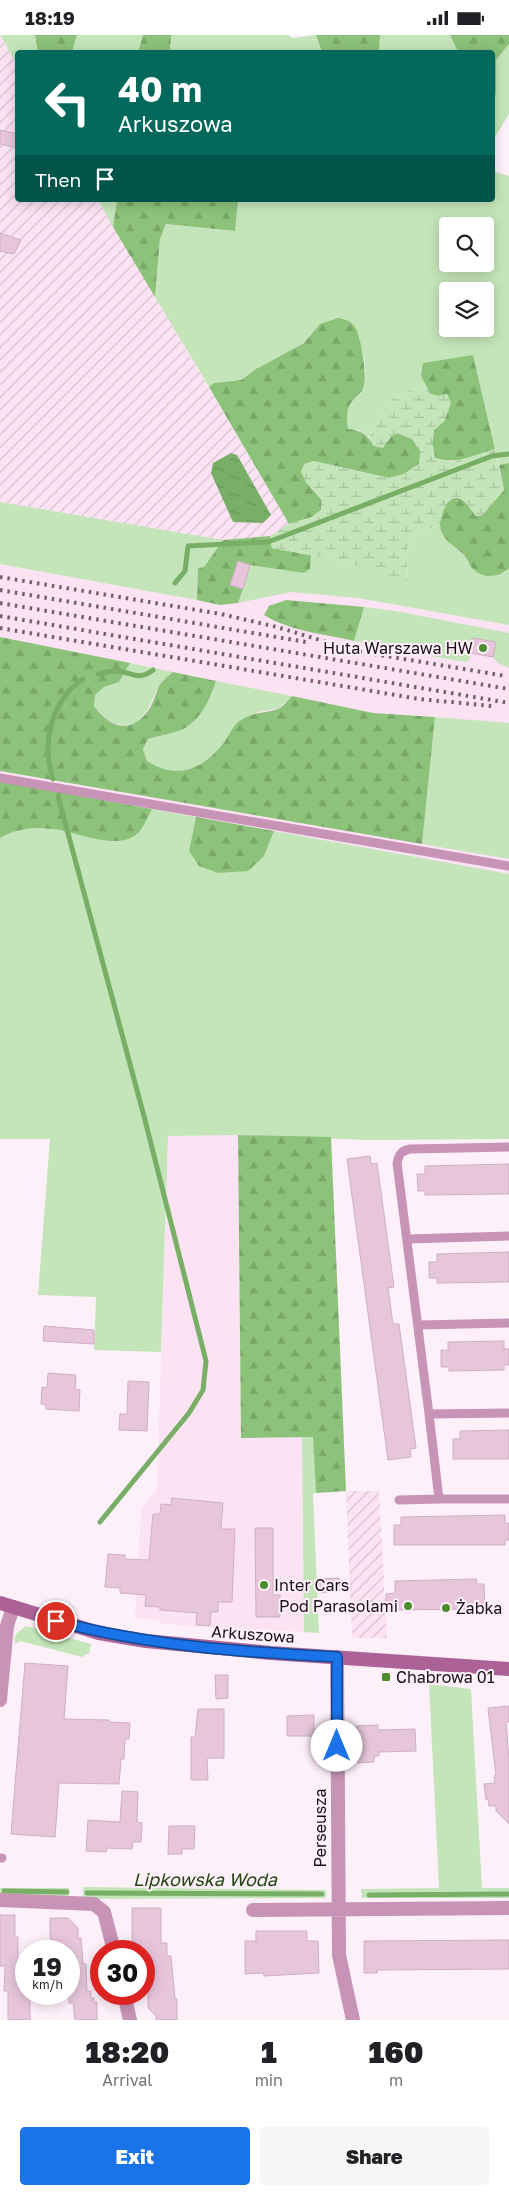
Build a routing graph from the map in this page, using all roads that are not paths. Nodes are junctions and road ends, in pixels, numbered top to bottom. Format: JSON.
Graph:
{"nodes":[{"id":1,"x":0,"y":778,"type":"edge"},
{"id":2,"x":509,"y":866,"type":"edge"},
{"id":3,"x":509,"y":1147,"type":"edge"},
{"id":4,"x":509,"y":1236,"type":"edge"},
{"id":5,"x":408,"y":1239,"type":"junction"},
{"id":6,"x":509,"y":1323,"type":"edge"},
{"id":7,"x":419,"y":1325,"type":"junction"},
{"id":8,"x":509,"y":1413,"type":"edge"},
{"id":9,"x":430,"y":1414,"type":"junction"},
{"id":10,"x":440,"y":1499,"type":"junction"},
{"id":11,"x":508,"y":1499,"type":"dead end"},
{"id":12,"x":399,"y":1500,"type":"dead end"},
{"id":13,"x":6,"y":1605,"type":"edge"},
{"id":14,"x":337,"y":1657,"type":"junction"},
{"id":15,"x":509,"y":1669,"type":"edge"},
{"id":16,"x":0,"y":1700,"type":"edge"},
{"id":17,"x":0,"y":1900,"type":"edge"},
{"id":18,"x":509,"y":1908,"type":"edge"},
{"id":19,"x":338,"y":1909,"type":"junction"},
{"id":20,"x":253,"y":1910,"type":"dead end"},
{"id":21,"x":111,"y":1940,"type":"edge"},
{"id":22,"x":127,"y":2005,"type":"edge"},
{"id":23,"x":130,"y":2020,"type":"edge"},
{"id":24,"x":354,"y":2020,"type":"edge"}],
"edges":[{"from":1,"to":2,"type":"lane"},
{"from":3,"to":5,"type":"lane"},
{"from":4,"to":5,"type":"lane"},
{"from":5,"to":7,"type":"lane"},
{"from":6,"to":7,"type":"lane"},
{"from":7,"to":9,"type":"lane"},
{"from":8,"to":9,"type":"lane"},
{"from":9,"to":10,"type":"lane"},
{"from":10,"to":11,"type":"lane"},
{"from":10,"to":12,"type":"lane"},
{"from":13,"to":14,"type":"main road","name":"Arkuszowa"},
{"from":13,"to":16,"type":"street"},
{"from":14,"to":15,"type":"main road","name":"Arkuszowa"},
{"from":14,"to":19,"type":"street","name":"Perseusza"},
{"from":17,"to":21,"type":"street"},
{"from":18,"to":19,"type":"street"},
{"from":19,"to":20,"type":"street"},
{"from":19,"to":24,"type":"street","name":"Perseusza"},
{"from":22,"to":23,"type":"street"}]}
